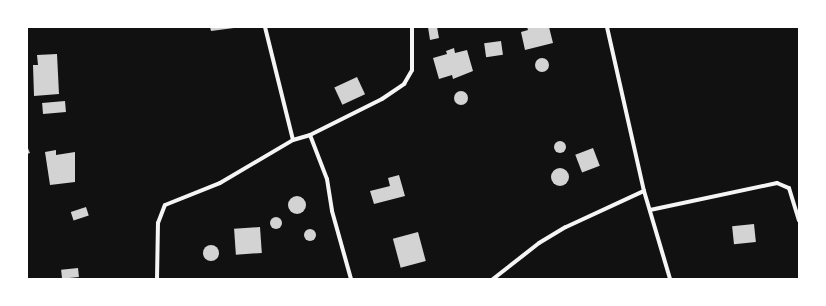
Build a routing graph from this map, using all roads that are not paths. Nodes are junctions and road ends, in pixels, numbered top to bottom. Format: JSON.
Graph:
{"nodes":[{"id":1,"x":266,"y":27,"type":"edge"},
{"id":2,"x":412,"y":27,"type":"edge"},
{"id":3,"x":607,"y":27,"type":"edge"},
{"id":4,"x":310,"y":135,"type":"junction"},
{"id":5,"x":293,"y":140,"type":"junction"},
{"id":6,"x":644,"y":191,"type":"junction"},
{"id":7,"x":650,"y":210,"type":"junction"},
{"id":8,"x":799,"y":220,"type":"edge"},
{"id":9,"x":157,"y":279,"type":"edge"},
{"id":10,"x":351,"y":279,"type":"edge"},
{"id":11,"x":493,"y":279,"type":"edge"},
{"id":12,"x":670,"y":279,"type":"edge"}],
"edges":[{"from":1,"to":5,"type":"street"},
{"from":2,"to":4,"type":"street"},
{"from":3,"to":6,"type":"street"},
{"from":4,"to":5,"type":"street"},
{"from":4,"to":10,"type":"street"},
{"from":5,"to":9,"type":"street"},
{"from":6,"to":7,"type":"street"},
{"from":6,"to":11,"type":"street"},
{"from":7,"to":8,"type":"street"},
{"from":7,"to":12,"type":"street"}]}
